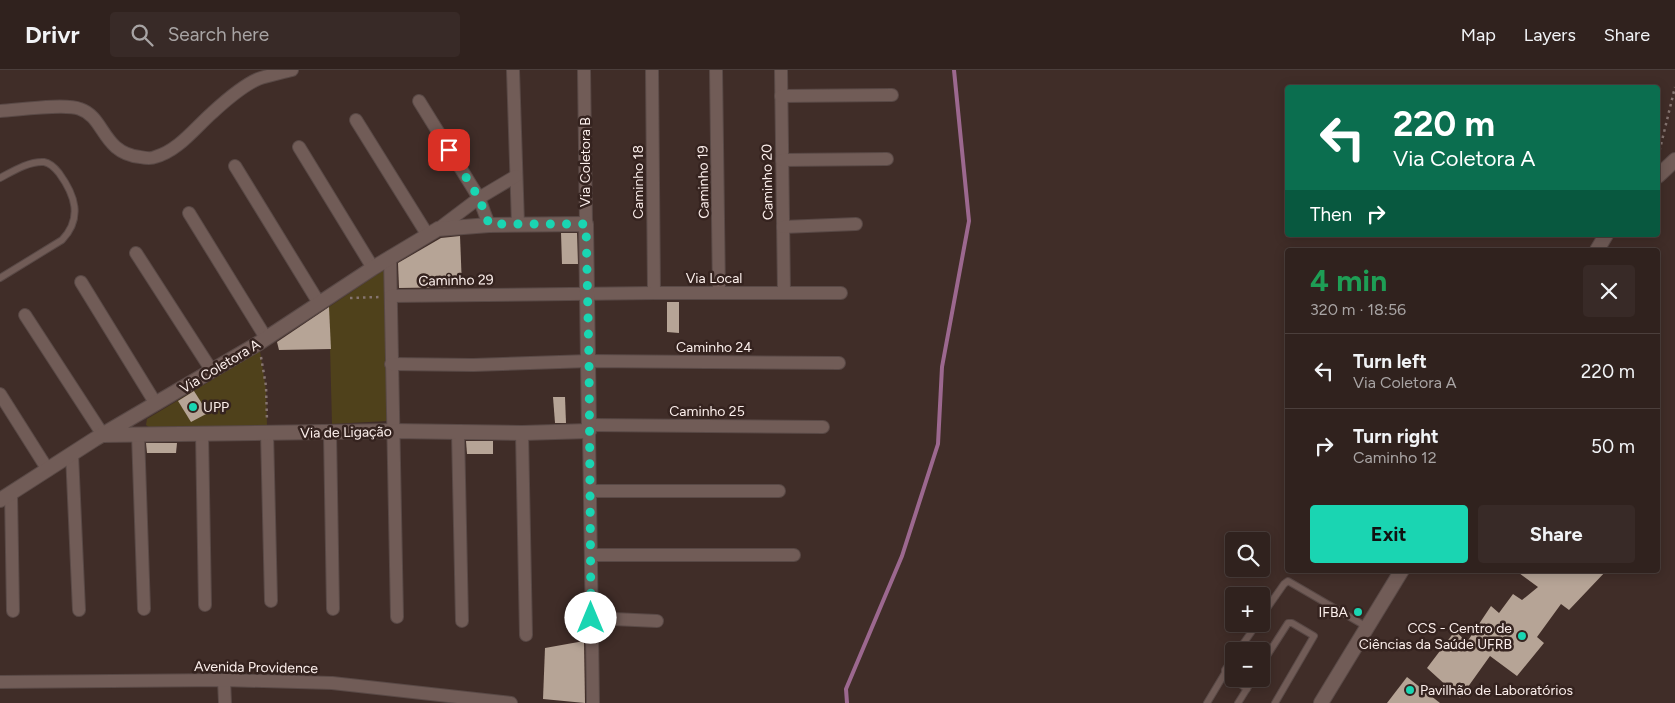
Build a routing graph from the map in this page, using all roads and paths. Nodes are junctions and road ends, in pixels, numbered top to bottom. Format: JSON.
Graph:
{"nodes":[{"id":1,"x":292,"y":70,"type":"edge"},
{"id":2,"x":513,"y":70,"type":"edge"},
{"id":3,"x":584,"y":70,"type":"edge"},
{"id":4,"x":652,"y":70,"type":"edge"},
{"id":5,"x":716,"y":70,"type":"edge"},
{"id":6,"x":781,"y":70,"type":"edge"},
{"id":7,"x":1675,"y":87,"type":"edge"},
{"id":8,"x":892,"y":95,"type":"dead end"},
{"id":9,"x":781,"y":96,"type":"junction"},
{"id":10,"x":419,"y":101,"type":"dead end"},
{"id":11,"x":0,"y":111,"type":"edge"},
{"id":12,"x":356,"y":120,"type":"dead end"},
{"id":13,"x":299,"y":148,"type":"dead end"},
{"id":14,"x":1660,"y":149,"type":"edge"},
{"id":15,"x":886,"y":159,"type":"dead end"},
{"id":16,"x":782,"y":160,"type":"junction"},
{"id":17,"x":1673,"y":164,"type":"edge"},
{"id":18,"x":235,"y":166,"type":"dead end"},
{"id":19,"x":1660,"y":174,"type":"edge"},
{"id":20,"x":516,"y":176,"type":"junction"},
{"id":21,"x":0,"y":178,"type":"edge"},
{"id":22,"x":479,"y":198,"type":"junction"},
{"id":23,"x":189,"y":213,"type":"dead end"},
{"id":24,"x":489,"y":224,"type":"junction"},
{"id":25,"x":518,"y":224,"type":"junction"},
{"id":26,"x":586,"y":224,"type":"junction"},
{"id":27,"x":856,"y":224,"type":"dead end"},
{"id":28,"x":783,"y":227,"type":"junction"},
{"id":29,"x":432,"y":232,"type":"junction"},
{"id":30,"x":1605,"y":237,"type":"edge"},
{"id":31,"x":1598,"y":248,"type":"edge"},
{"id":32,"x":136,"y":253,"type":"dead end"},
{"id":33,"x":390,"y":257,"type":"junction"},
{"id":34,"x":373,"y":268,"type":"junction"},
{"id":35,"x":0,"y":278,"type":"edge"},
{"id":36,"x":81,"y":282,"type":"dead end"},
{"id":37,"x":654,"y":293,"type":"junction"},
{"id":38,"x":784,"y":293,"type":"junction"},
{"id":39,"x":841,"y":293,"type":"dead end"},
{"id":40,"x":587,"y":294,"type":"junction"},
{"id":41,"x":719,"y":294,"type":"junction"},
{"id":42,"x":391,"y":296,"type":"junction"},
{"id":43,"x":323,"y":301,"type":"junction"},
{"id":44,"x":25,"y":315,"type":"dead end"},
{"id":45,"x":262,"y":340,"type":"junction"},
{"id":46,"x":589,"y":361,"type":"junction"},
{"id":47,"x":839,"y":363,"type":"dead end"},
{"id":48,"x":391,"y":364,"type":"junction"},
{"id":49,"x":212,"y":371,"type":"junction"},
{"id":50,"x":0,"y":394,"type":"edge"},
{"id":51,"x":156,"y":404,"type":"junction"},
{"id":52,"x":824,"y":427,"type":"dead end"},
{"id":53,"x":589,"y":428,"type":"junction"},
{"id":54,"x":393,"y":431,"type":"junction"},
{"id":55,"x":267,"y":432,"type":"junction"},
{"id":56,"x":458,"y":432,"type":"junction"},
{"id":57,"x":202,"y":433,"type":"junction"},
{"id":58,"x":330,"y":433,"type":"junction"},
{"id":59,"x":522,"y":433,"type":"junction"},
{"id":60,"x":138,"y":434,"type":"junction"},
{"id":61,"x":103,"y":435,"type":"junction"},
{"id":62,"x":72,"y":454,"type":"junction"},
{"id":63,"x":48,"y":470,"type":"junction"},
{"id":64,"x":590,"y":491,"type":"junction"},
{"id":65,"x":779,"y":491,"type":"dead end"},
{"id":66,"x":5,"y":497,"type":"edge"},
{"id":67,"x":591,"y":555,"type":"junction"},
{"id":68,"x":794,"y":555,"type":"dead end"},
{"id":69,"x":1400,"y":573,"type":"edge"},
{"id":70,"x":271,"y":601,"type":"dead end"},
{"id":71,"x":1270,"y":604,"type":"edge"},
{"id":72,"x":205,"y":605,"type":"dead end"},
{"id":73,"x":333,"y":608,"type":"dead end"},
{"id":74,"x":144,"y":609,"type":"dead end"},
{"id":75,"x":79,"y":610,"type":"dead end"},
{"id":76,"x":13,"y":611,"type":"dead end"},
{"id":77,"x":397,"y":617,"type":"dead end"},
{"id":78,"x":591,"y":618,"type":"junction"},
{"id":79,"x":462,"y":621,"type":"dead end"},
{"id":80,"x":657,"y":621,"type":"dead end"},
{"id":81,"x":1367,"y":627,"type":"junction"},
{"id":82,"x":526,"y":635,"type":"dead end"},
{"id":83,"x":1270,"y":651,"type":"edge"},
{"id":84,"x":1225,"y":673,"type":"edge"},
{"id":85,"x":224,"y":680,"type":"junction"},
{"id":86,"x":0,"y":682,"type":"edge"},
{"id":87,"x":1244,"y":687,"type":"edge"},
{"id":88,"x":1247,"y":689,"type":"joint"},
{"id":89,"x":225,"y":703,"type":"edge"},
{"id":90,"x":511,"y":703,"type":"edge"},
{"id":91,"x":593,"y":703,"type":"edge"},
{"id":92,"x":1206,"y":703,"type":"edge"},
{"id":93,"x":1238,"y":703,"type":"edge"},
{"id":94,"x":1275,"y":703,"type":"edge"},
{"id":95,"x":1321,"y":703,"type":"edge"}],
"edges":[{"from":1,"to":11,"type":"street"},
{"from":2,"to":20,"type":"street"},
{"from":3,"to":26,"type":"street","name":"Via Coletora B"},
{"from":4,"to":37,"type":"street","name":"Caminho 18"},
{"from":5,"to":41,"type":"street","name":"Caminho 19"},
{"from":6,"to":9,"type":"street","name":"Caminho 20"},
{"from":7,"to":14,"type":"path"},
{"from":8,"to":9,"type":"street"},
{"from":9,"to":16,"type":"street","name":"Caminho 20"},
{"from":10,"to":22,"type":"street"},
{"from":12,"to":29,"type":"street"},
{"from":13,"to":34,"type":"street"},
{"from":15,"to":16,"type":"street"},
{"from":16,"to":28,"type":"street","name":"Caminho 20"},
{"from":17,"to":19,"type":"street"},
{"from":18,"to":43,"type":"street"},
{"from":20,"to":22,"type":"street","name":"Via Coletora A"},
{"from":20,"to":25,"type":"street"},
{"from":21,"to":35,"type":"lane"},
{"from":22,"to":24,"type":"street"},
{"from":22,"to":29,"type":"street","name":"Via Coletora A"},
{"from":23,"to":45,"type":"street"},
{"from":24,"to":25,"type":"street","name":"Via Coletora A"},
{"from":24,"to":29,"type":"street","name":"Via Coletora A"},
{"from":25,"to":26,"type":"street","name":"Via Coletora A"},
{"from":26,"to":40,"type":"street","name":"Via Coletora B"},
{"from":27,"to":28,"type":"street"},
{"from":28,"to":38,"type":"street","name":"Caminho 20"},
{"from":29,"to":33,"type":"street","name":"Via Coletora A"},
{"from":30,"to":31,"type":"street"},
{"from":32,"to":49,"type":"street"},
{"from":33,"to":34,"type":"street","name":"Via Coletora A"},
{"from":33,"to":42,"type":"street"},
{"from":34,"to":43,"type":"street","name":"Via Coletora A"},
{"from":36,"to":51,"type":"street"},
{"from":37,"to":40,"type":"street","name":"Via Local"},
{"from":37,"to":41,"type":"street","name":"Via Local"},
{"from":38,"to":39,"type":"street","name":"Via Local"},
{"from":38,"to":41,"type":"street","name":"Via Local"},
{"from":40,"to":42,"type":"street","name":"Caminho 29"},
{"from":40,"to":46,"type":"street","name":"Via Coletora B"},
{"from":42,"to":43,"type":"path"},
{"from":42,"to":48,"type":"street"},
{"from":43,"to":45,"type":"street","name":"Via Coletora A"},
{"from":44,"to":61,"type":"street"},
{"from":45,"to":49,"type":"street","name":"Via Coletora A"},
{"from":45,"to":55,"type":"path"},
{"from":46,"to":47,"type":"street","name":"Caminho 24"},
{"from":46,"to":48,"type":"street","name":"Caminho 24"},
{"from":46,"to":53,"type":"street","name":"Via Coletora B"},
{"from":48,"to":54,"type":"street"},
{"from":49,"to":51,"type":"street","name":"Via Coletora A"},
{"from":50,"to":63,"type":"street"},
{"from":51,"to":61,"type":"street","name":"Via Coletora A"},
{"from":52,"to":53,"type":"street","name":"Caminho 25"},
{"from":53,"to":59,"type":"street","name":"Via de Ligação"},
{"from":53,"to":64,"type":"street","name":"Via Coletora B"},
{"from":54,"to":56,"type":"street","name":"Via de Ligação"},
{"from":54,"to":58,"type":"street","name":"Via de Ligação"},
{"from":54,"to":77,"type":"street"},
{"from":55,"to":57,"type":"street","name":"Via de Ligação"},
{"from":55,"to":58,"type":"street","name":"Via de Ligação"},
{"from":55,"to":70,"type":"street"},
{"from":56,"to":59,"type":"street","name":"Via de Ligação"},
{"from":56,"to":79,"type":"street"},
{"from":57,"to":60,"type":"street","name":"Via de Ligação"},
{"from":57,"to":72,"type":"street"},
{"from":58,"to":73,"type":"street"},
{"from":59,"to":82,"type":"street"},
{"from":60,"to":61,"type":"street","name":"Via de Ligação"},
{"from":60,"to":74,"type":"street"},
{"from":61,"to":62,"type":"street","name":"Via Coletora A"},
{"from":62,"to":63,"type":"street","name":"Via Coletora A"},
{"from":62,"to":75,"type":"street"},
{"from":63,"to":66,"type":"street","name":"Via Coletora A"},
{"from":64,"to":65,"type":"street"},
{"from":64,"to":67,"type":"street","name":"Via Coletora B"},
{"from":66,"to":76,"type":"street"},
{"from":67,"to":68,"type":"street"},
{"from":67,"to":78,"type":"street","name":"Via Coletora B"},
{"from":69,"to":81,"type":"street"},
{"from":71,"to":81,"type":"lane"},
{"from":78,"to":80,"type":"street"},
{"from":78,"to":91,"type":"street","name":"Via Coletora B"},
{"from":81,"to":95,"type":"street"},
{"from":83,"to":94,"type":"lane"},
{"from":84,"to":92,"type":"lane"},
{"from":85,"to":86,"type":"street","name":"Avenida Providence"},
{"from":85,"to":89,"type":"street"},
{"from":85,"to":90,"type":"street","name":"Avenida Providence"},
{"from":87,"to":88,"type":"lane"},
{"from":88,"to":93,"type":"lane"}]}
